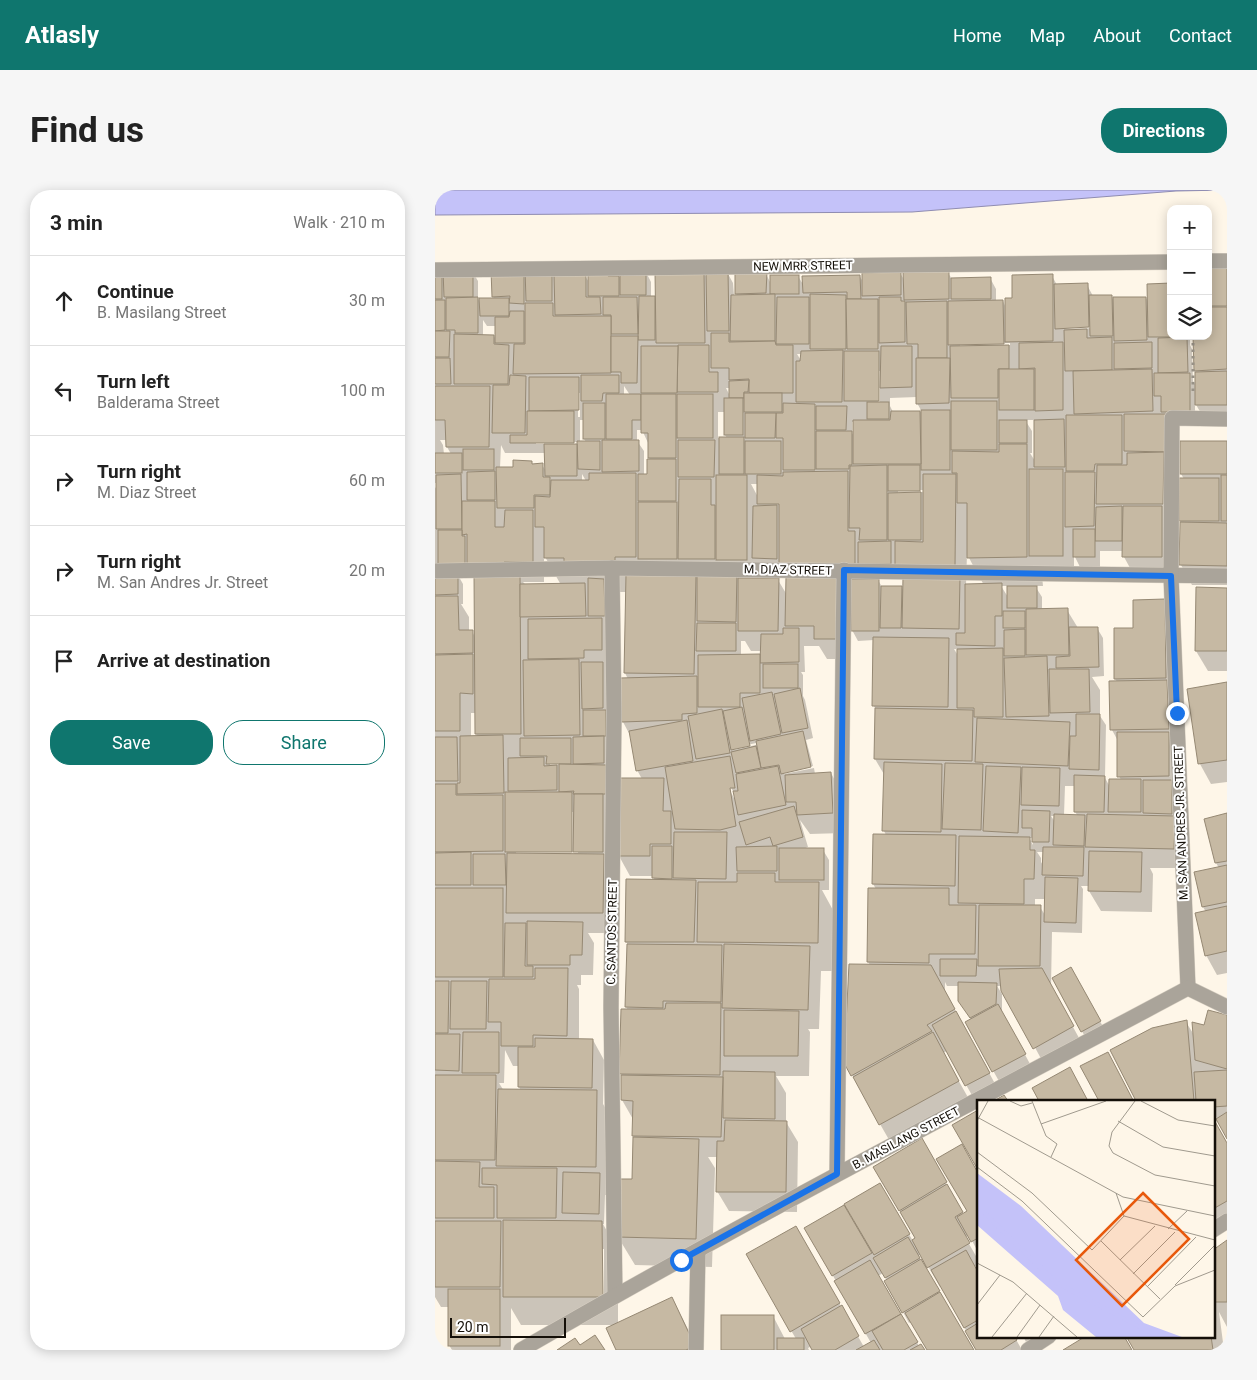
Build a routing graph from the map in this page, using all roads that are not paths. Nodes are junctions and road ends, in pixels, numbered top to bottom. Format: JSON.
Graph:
{"nodes":[{"id":1,"x":1212,"y":261,"type":"edge"},
{"id":2,"x":1227,"y":261,"type":"edge"},
{"id":3,"x":1167,"y":262,"type":"edge"},
{"id":4,"x":435,"y":270,"type":"edge"},
{"id":5,"x":1227,"y":419,"type":"edge"},
{"id":6,"x":612,"y":568,"type":"junction"},
{"id":7,"x":844,"y":570,"type":"junction"},
{"id":8,"x":435,"y":571,"type":"edge"},
{"id":9,"x":1171,"y":576,"type":"junction"},
{"id":10,"x":1227,"y":576,"type":"edge"},
{"id":11,"x":1189,"y":988,"type":"junction"},
{"id":12,"x":1227,"y":1007,"type":"edge"},
{"id":13,"x":977,"y":1100,"type":"edge"},
{"id":14,"x":977,"y":1100,"type":"edge"},
{"id":15,"x":837,"y":1174,"type":"junction"},
{"id":16,"x":1227,"y":1221,"type":"edge"},
{"id":17,"x":1215,"y":1229,"type":"edge"},
{"id":18,"x":698,"y":1251,"type":"junction"},
{"id":19,"x":615,"y":1296,"type":"junction"},
{"id":20,"x":1046,"y":1338,"type":"edge"},
{"id":21,"x":521,"y":1350,"type":"edge"},
{"id":22,"x":696,"y":1350,"type":"edge"},
{"id":23,"x":1028,"y":1350,"type":"edge"}],
"edges":[{"from":1,"to":2,"type":"street"},
{"from":3,"to":4,"type":"street","name":"NEW MRR STREET"},
{"from":5,"to":9,"type":"street","name":"M. SAN ANDRES JR. STREET"},
{"from":6,"to":7,"type":"street","name":"M. DIAZ STREET"},
{"from":6,"to":8,"type":"street","name":"M. DIAZ STREET"},
{"from":6,"to":19,"type":"street","name":"C. SANTOS STREET"},
{"from":7,"to":9,"type":"street","name":"M. DIAZ STREET"},
{"from":7,"to":15,"type":"street"},
{"from":9,"to":10,"type":"street","name":"M. DIAZ STREET"},
{"from":9,"to":11,"type":"street","name":"M. SAN ANDRES JR. STREET"},
{"from":11,"to":12,"type":"street"},
{"from":11,"to":13,"type":"street","name":"B. MASILANG STREET"},
{"from":14,"to":15,"type":"street","name":"B. MASILANG STREET"},
{"from":15,"to":18,"type":"street","name":"B. MASILANG STREET"},
{"from":16,"to":17,"type":"street"},
{"from":18,"to":19,"type":"street","name":"B. MASILANG STREET"},
{"from":18,"to":22,"type":"street"},
{"from":19,"to":21,"type":"street","name":"B. MASILANG STREET"},
{"from":20,"to":23,"type":"street"}]}
